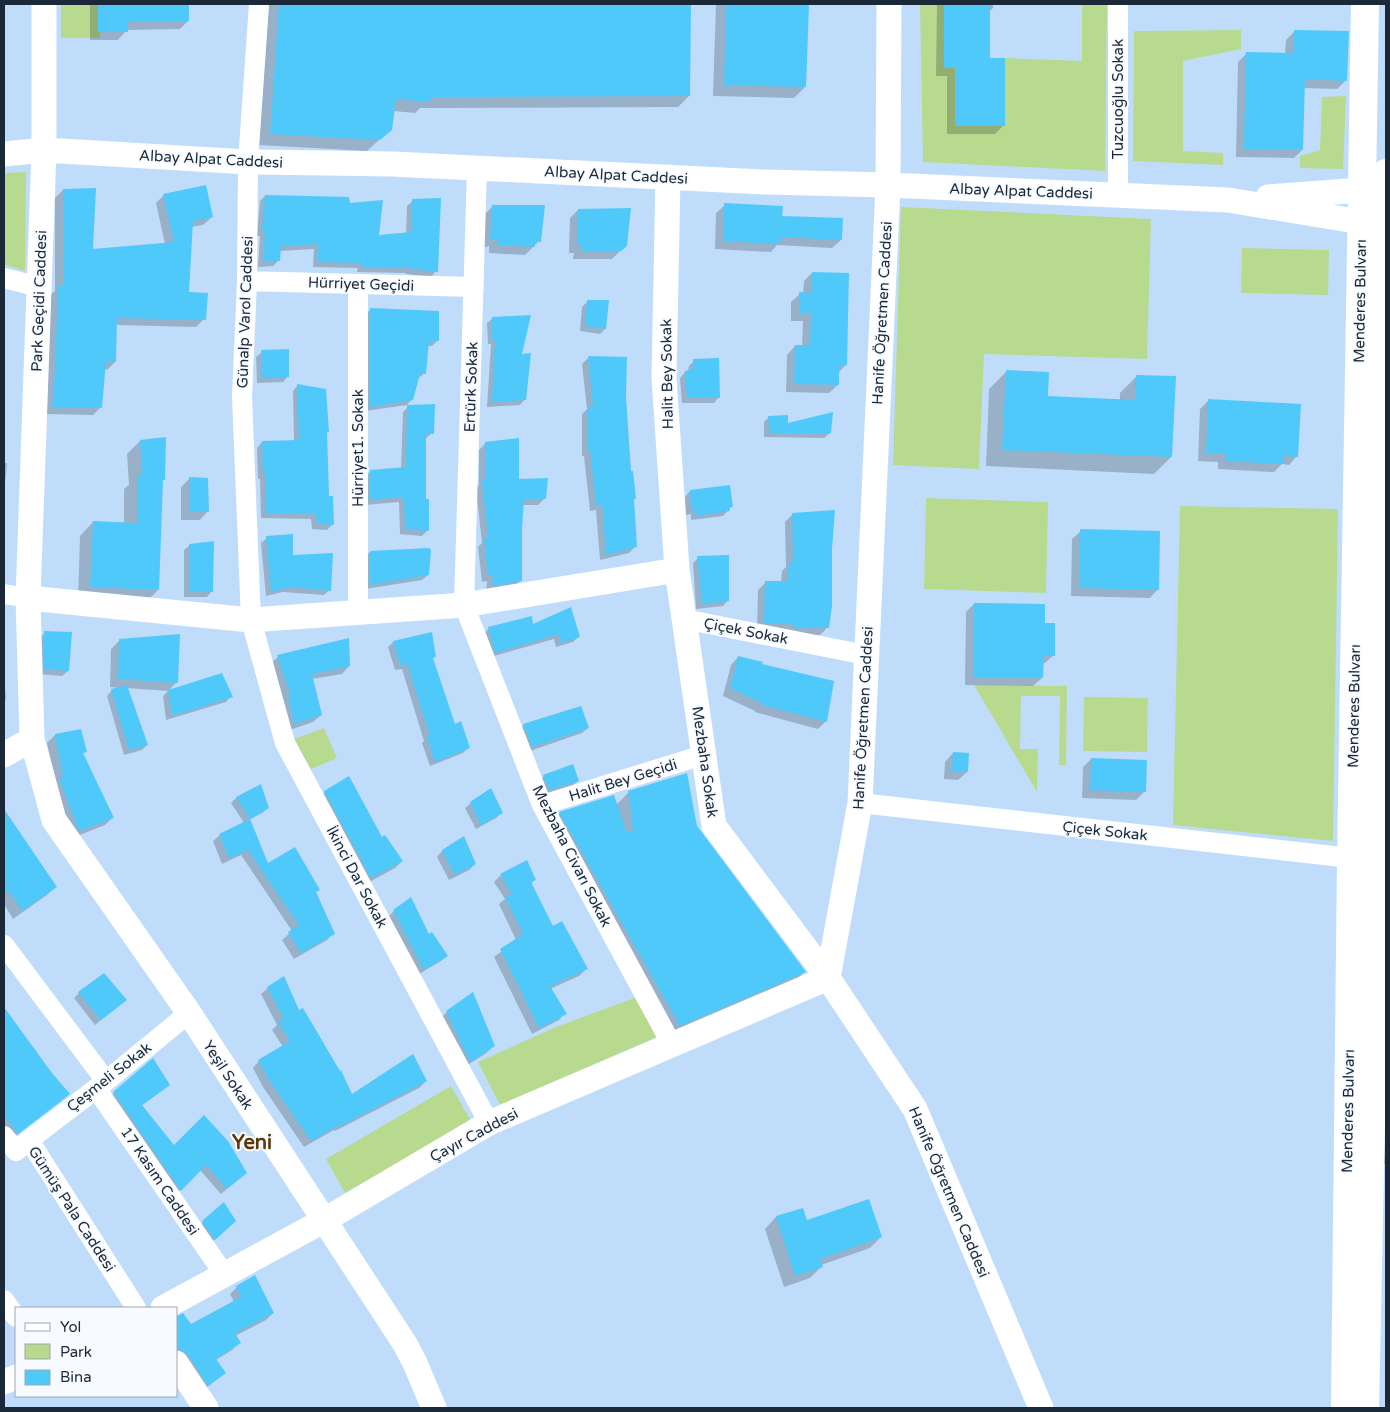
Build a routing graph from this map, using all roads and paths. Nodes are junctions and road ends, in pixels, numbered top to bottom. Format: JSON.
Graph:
{"nodes":[{"id":1,"x":44,"y":4,"type":"edge"},
{"id":2,"x":259,"y":4,"type":"edge"},
{"id":3,"x":889,"y":4,"type":"edge"},
{"id":4,"x":1118,"y":4,"type":"edge"},
{"id":5,"x":1365,"y":4,"type":"edge"},
{"id":6,"x":44,"y":150,"type":"junction"},
{"id":7,"x":4,"y":154,"type":"edge"},
{"id":8,"x":248,"y":162,"type":"junction"},
{"id":9,"x":477,"y":168,"type":"junction"},
{"id":10,"x":1386,"y":173,"type":"edge"},
{"id":11,"x":668,"y":177,"type":"junction"},
{"id":12,"x":888,"y":185,"type":"junction"},
{"id":13,"x":1378,"y":190,"type":"edge"},
{"id":14,"x":1118,"y":195,"type":"junction"},
{"id":15,"x":1228,"y":200,"type":"junction"},
{"id":16,"x":1378,"y":221,"type":"edge"},
{"id":17,"x":4,"y":278,"type":"edge"},
{"id":18,"x":247,"y":281,"type":"junction"},
{"id":19,"x":358,"y":284,"type":"junction"},
{"id":20,"x":39,"y":287,"type":"junction"},
{"id":21,"x":474,"y":287,"type":"junction"},
{"id":22,"x":1383,"y":524,"type":"edge"},
{"id":23,"x":677,"y":570,"type":"junction"},
{"id":24,"x":4,"y":594,"type":"edge"},
{"id":25,"x":28,"y":598,"type":"junction"},
{"id":26,"x":464,"y":605,"type":"junction"},
{"id":27,"x":358,"y":612,"type":"junction"},
{"id":28,"x":684,"y":619,"type":"junction"},
{"id":29,"x":251,"y":620,"type":"junction"},
{"id":30,"x":866,"y":655,"type":"junction"},
{"id":31,"x":1382,"y":705,"type":"edge"},
{"id":32,"x":32,"y":739,"type":"junction"},
{"id":33,"x":4,"y":755,"type":"edge"},
{"id":34,"x":703,"y":755,"type":"junction"},
{"id":35,"x":860,"y":803,"type":"junction"},
{"id":36,"x":542,"y":804,"type":"junction"},
{"id":37,"x":1371,"y":861,"type":"edge"},
{"id":38,"x":4,"y":945,"type":"edge"},
{"id":39,"x":828,"y":978,"type":"junction"},
{"id":40,"x":188,"y":1013,"type":"junction"},
{"id":41,"x":672,"y":1045,"type":"junction"},
{"id":42,"x":1379,"y":1077,"type":"edge"},
{"id":43,"x":103,"y":1084,"type":"junction"},
{"id":44,"x":489,"y":1123,"type":"junction"},
{"id":45,"x":4,"y":1136,"type":"edge"},
{"id":46,"x":29,"y":1140,"type":"junction"},
{"id":47,"x":323,"y":1221,"type":"junction"},
{"id":48,"x":224,"y":1274,"type":"junction"},
{"id":49,"x":4,"y":1300,"type":"edge"},
{"id":50,"x":135,"y":1307,"type":"edge"},
{"id":51,"x":165,"y":1307,"type":"edge"},
{"id":52,"x":15,"y":1316,"type":"edge"},
{"id":53,"x":178,"y":1366,"type":"edge"},
{"id":54,"x":206,"y":1408,"type":"edge"},
{"id":55,"x":434,"y":1408,"type":"edge"},
{"id":56,"x":1041,"y":1408,"type":"edge"},
{"id":57,"x":1345,"y":1408,"type":"edge"},
{"id":58,"x":1365,"y":1408,"type":"edge"}],
"edges":[{"from":1,"to":6,"type":"street","name":"Park Geçidi Caddesi"},
{"from":2,"to":8,"type":"street","name":"Günalp Varol Caddesi"},
{"from":3,"to":12,"type":"street","name":"Hanife Öğretmen Caddesi"},
{"from":4,"to":14,"type":"street","name":"Tuzcuoğlu Sokak"},
{"from":5,"to":13,"type":"main road","name":"Menderes Bulvarı"},
{"from":6,"to":7,"type":"street","name":"Albay Alpat Caddesi"},
{"from":6,"to":8,"type":"street","name":"Albay Alpat Caddesi"},
{"from":6,"to":20,"type":"street","name":"Park Geçidi Caddesi"},
{"from":8,"to":9,"type":"street","name":"Albay Alpat Caddesi"},
{"from":8,"to":18,"type":"street","name":"Günalp Varol Caddesi"},
{"from":9,"to":11,"type":"street","name":"Albay Alpat Caddesi"},
{"from":9,"to":21,"type":"street","name":"Ertürk Sokak"},
{"from":10,"to":13,"type":"main road","name":"Menderes Bulvarı"},
{"from":11,"to":12,"type":"street","name":"Albay Alpat Caddesi"},
{"from":11,"to":23,"type":"street","name":"Halit Bey Sokak"},
{"from":12,"to":14,"type":"street","name":"Albay Alpat Caddesi"},
{"from":12,"to":30,"type":"street","name":"Hanife Öğretmen Caddesi"},
{"from":13,"to":15,"type":"street","name":"Albay Alpat Caddesi"},
{"from":13,"to":16,"type":"main road","name":"Menderes Bulvarı"},
{"from":14,"to":15,"type":"street","name":"Albay Alpat Caddesi"},
{"from":15,"to":16,"type":"street","name":"Albay Alpat Caddesi"},
{"from":16,"to":22,"type":"main road","name":"Menderes Bulvarı"},
{"from":16,"to":37,"type":"main road","name":"Menderes Bulvarı"},
{"from":17,"to":20,"type":"street"},
{"from":18,"to":19,"type":"street","name":"Hürriyet Geçidi"},
{"from":18,"to":29,"type":"street","name":"Günalp Varol Caddesi"},
{"from":19,"to":21,"type":"street","name":"Hürriyet Geçidi"},
{"from":19,"to":27,"type":"street","name":"Hürriyet1. Sokak"},
{"from":20,"to":25,"type":"street","name":"Park Geçidi Caddesi"},
{"from":21,"to":26,"type":"street","name":"Ertürk Sokak"},
{"from":22,"to":31,"type":"main road","name":"Menderes Bulvarı"},
{"from":23,"to":26,"type":"street"},
{"from":23,"to":28,"type":"street","name":"Mezbaha Sokak"},
{"from":24,"to":25,"type":"street"},
{"from":25,"to":29,"type":"street"},
{"from":25,"to":32,"type":"street","name":"Park Geçidi Caddesi"},
{"from":26,"to":27,"type":"street"},
{"from":26,"to":36,"type":"street","name":"Mezbaha Civarı Sokak"},
{"from":27,"to":29,"type":"street"},
{"from":28,"to":30,"type":"street","name":"Çiçek Sokak"},
{"from":28,"to":34,"type":"street","name":"Mezbaha Sokak"},
{"from":29,"to":44,"type":"street","name":"İkinci Dar Sokak"},
{"from":30,"to":35,"type":"street","name":"Hanife Öğretmen Caddesi"},
{"from":31,"to":37,"type":"main road","name":"Menderes Bulvarı"},
{"from":32,"to":33,"type":"street"},
{"from":32,"to":40,"type":"street","name":"Yeşil Sokak"},
{"from":34,"to":36,"type":"street","name":"Halit Bey Geçidi"},
{"from":34,"to":39,"type":"street","name":"Mezbaha Sokak"},
{"from":35,"to":37,"type":"street","name":"Çiçek Sokak"},
{"from":35,"to":39,"type":"street","name":"Hanife Öğretmen Caddesi"},
{"from":36,"to":41,"type":"street","name":"Mezbaha Civarı Sokak"},
{"from":37,"to":42,"type":"main road","name":"Menderes Bulvarı"},
{"from":37,"to":57,"type":"main road","name":"Menderes Bulvarı"},
{"from":38,"to":43,"type":"street","name":"17 Kasım Caddesi"},
{"from":39,"to":41,"type":"street","name":"Çayır Caddesi"},
{"from":39,"to":56,"type":"street","name":"Hanife Öğretmen Caddesi"},
{"from":40,"to":43,"type":"street","name":"Çeşmeli Sokak"},
{"from":40,"to":47,"type":"street","name":"Yeşil Sokak"},
{"from":41,"to":44,"type":"street","name":"Çayır Caddesi"},
{"from":42,"to":58,"type":"main road","name":"Menderes Bulvarı"},
{"from":43,"to":46,"type":"street","name":"Çeşmeli Sokak"},
{"from":43,"to":48,"type":"street","name":"17 Kasım Caddesi"},
{"from":44,"to":47,"type":"street","name":"Çayır Caddesi"},
{"from":45,"to":46,"type":"street","name":"Gümüş Pala Caddesi"},
{"from":46,"to":50,"type":"street","name":"Gümüş Pala Caddesi"},
{"from":47,"to":48,"type":"street","name":"Çayır Caddesi"},
{"from":47,"to":55,"type":"street","name":"Yeşil Sokak"},
{"from":48,"to":51,"type":"street","name":"Çayır Caddesi"},
{"from":49,"to":52,"type":"street"},
{"from":53,"to":54,"type":"street"}]}
